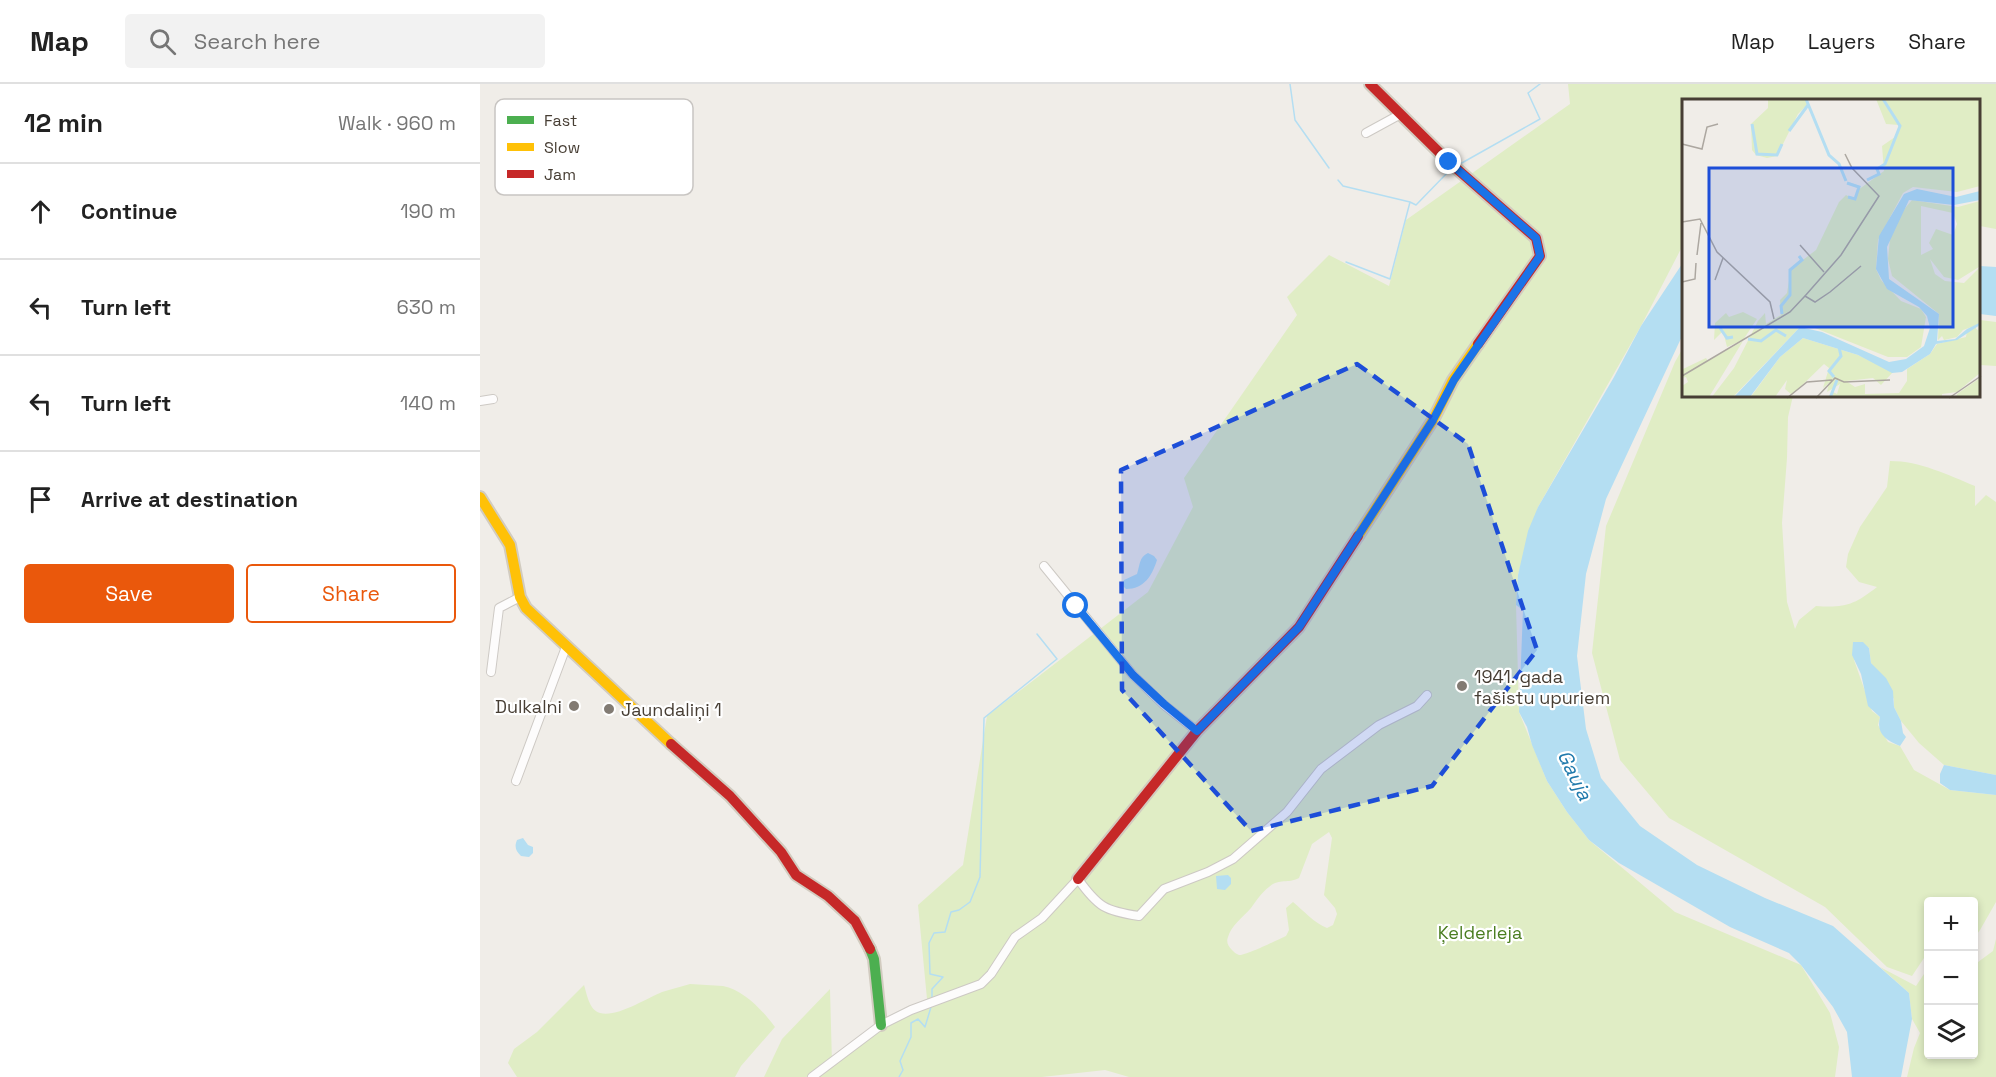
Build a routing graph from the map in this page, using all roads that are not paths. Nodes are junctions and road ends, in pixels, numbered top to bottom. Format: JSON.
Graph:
{"nodes":[{"id":1,"x":1370,"y":84,"type":"edge"},
{"id":2,"x":1399,"y":115,"type":"junction"},
{"id":3,"x":1366,"y":133,"type":"dead end"},
{"id":4,"x":493,"y":399,"type":"dead end"},
{"id":5,"x":480,"y":401,"type":"edge"},
{"id":6,"x":480,"y":497,"type":"edge"},
{"id":7,"x":1044,"y":566,"type":"dead end"},
{"id":8,"x":519,"y":597,"type":"junction"},
{"id":9,"x":566,"y":647,"type":"junction"},
{"id":10,"x":491,"y":672,"type":"dead end"},
{"id":11,"x":1427,"y":695,"type":"dead end"},
{"id":12,"x":1197,"y":731,"type":"junction"},
{"id":13,"x":516,"y":781,"type":"dead end"},
{"id":14,"x":1078,"y":879,"type":"junction"},
{"id":15,"x":881,"y":1025,"type":"junction"},
{"id":16,"x":812,"y":1077,"type":"edge"}],
"edges":[{"from":1,"to":2,"type":"street"},
{"from":2,"to":3,"type":"street"},
{"from":2,"to":12,"type":"street"},
{"from":4,"to":5,"type":"street"},
{"from":6,"to":8,"type":"street"},
{"from":7,"to":12,"type":"street"},
{"from":8,"to":9,"type":"street"},
{"from":8,"to":10,"type":"street"},
{"from":9,"to":13,"type":"street"},
{"from":9,"to":15,"type":"street"},
{"from":11,"to":14,"type":"street"},
{"from":12,"to":14,"type":"street"},
{"from":14,"to":15,"type":"street"},
{"from":15,"to":16,"type":"street"}]}
